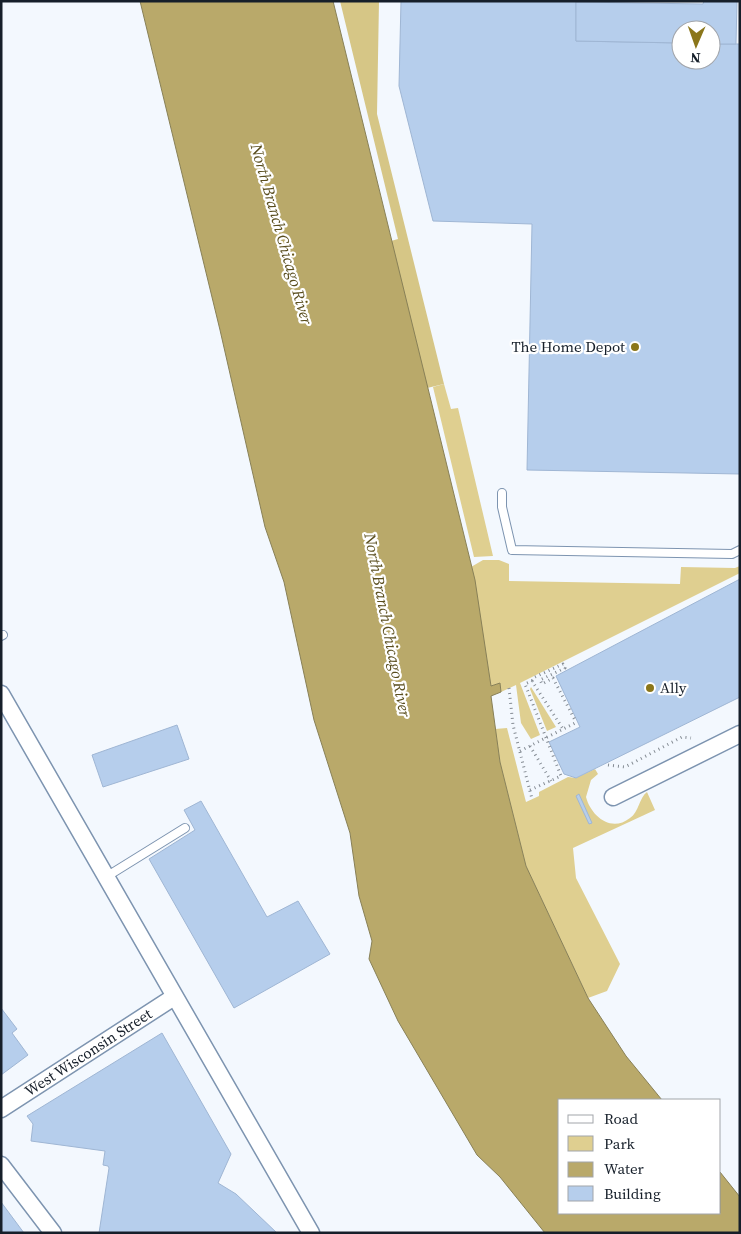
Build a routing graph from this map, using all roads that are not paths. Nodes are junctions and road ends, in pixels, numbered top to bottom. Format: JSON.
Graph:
{"nodes":[{"id":1,"x":502,"y":493,"type":"dead end"},
{"id":2,"x":740,"y":550,"type":"edge"},
{"id":3,"x":1,"y":694,"type":"edge"},
{"id":4,"x":740,"y":734,"type":"edge"},
{"id":5,"x":613,"y":797,"type":"dead end"},
{"id":6,"x":185,"y":828,"type":"dead end"},
{"id":7,"x":106,"y":877,"type":"junction"},
{"id":8,"x":174,"y":997,"type":"junction"},
{"id":9,"x":1,"y":1109,"type":"edge"},
{"id":10,"x":1,"y":1165,"type":"edge"},
{"id":11,"x":53,"y":1233,"type":"edge"},
{"id":12,"x":311,"y":1233,"type":"edge"}],
"edges":[{"from":1,"to":2,"type":"lane"},
{"from":3,"to":7,"type":"street"},
{"from":4,"to":5,"type":"street"},
{"from":6,"to":7,"type":"lane"},
{"from":7,"to":8,"type":"street"},
{"from":8,"to":9,"type":"street","name":"West Wisconsin Street"},
{"from":8,"to":12,"type":"street"},
{"from":10,"to":11,"type":"street"}]}
